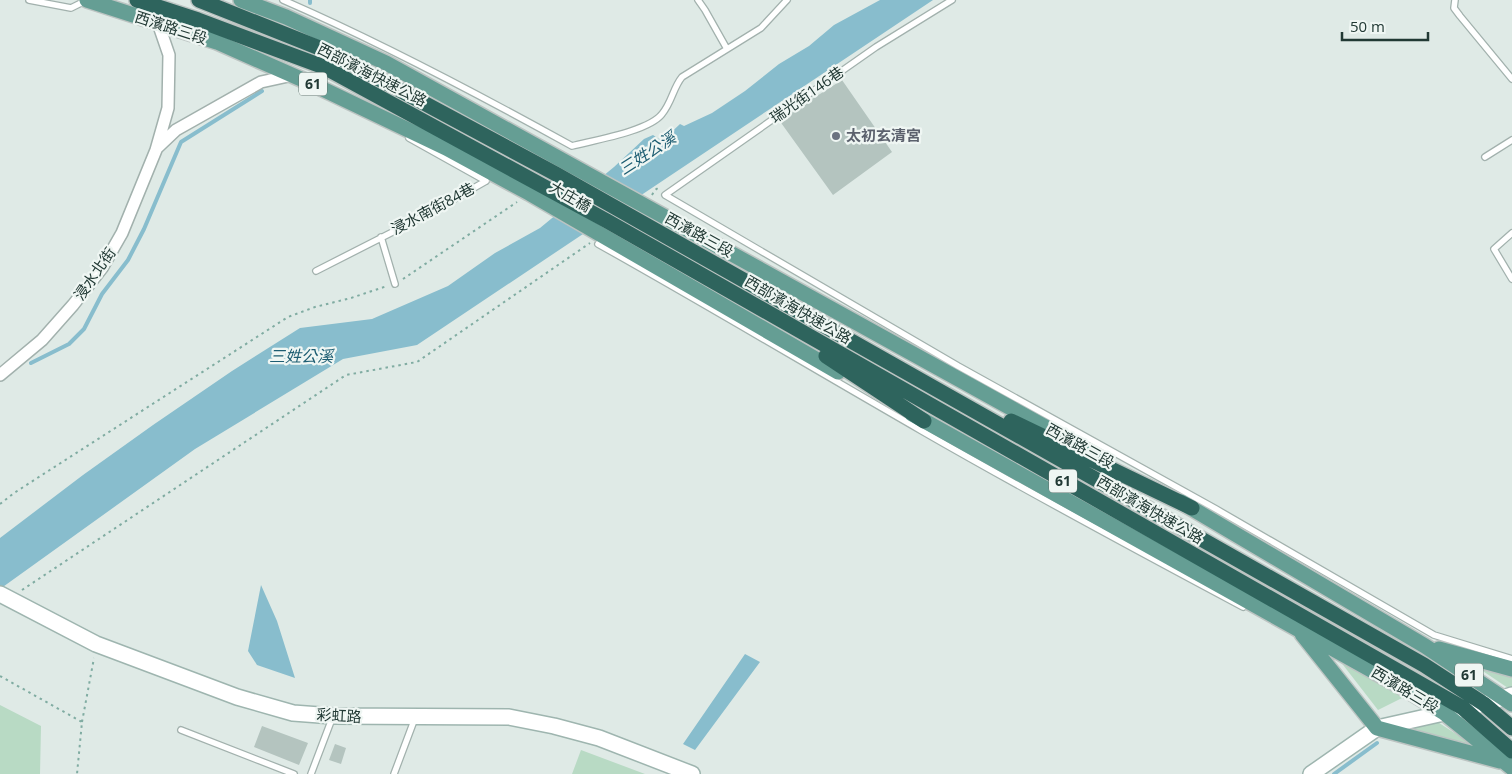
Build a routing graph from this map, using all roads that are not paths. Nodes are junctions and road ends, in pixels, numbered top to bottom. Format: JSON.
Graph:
{"nodes":[{"id":1,"x":29,"y":0,"type":"edge"},
{"id":2,"x":87,"y":0,"type":"edge"},
{"id":3,"x":137,"y":0,"type":"edge"},
{"id":4,"x":199,"y":0,"type":"edge"},
{"id":5,"x":241,"y":0,"type":"edge"},
{"id":6,"x":283,"y":0,"type":"edge"},
{"id":7,"x":698,"y":0,"type":"edge"},
{"id":8,"x":787,"y":0,"type":"edge"},
{"id":9,"x":952,"y":0,"type":"edge"},
{"id":10,"x":1455,"y":0,"type":"edge"},
{"id":11,"x":158,"y":23,"type":"junction"},
{"id":12,"x":727,"y":49,"type":"junction"},
{"id":13,"x":293,"y":75,"type":"junction"},
{"id":14,"x":1512,"y":79,"type":"edge"},
{"id":15,"x":310,"y":83,"type":"junction"},
{"id":16,"x":1512,"y":140,"type":"edge"},
{"id":17,"x":156,"y":150,"type":"junction"},
{"id":18,"x":1486,"y":157,"type":"dead end"},
{"id":19,"x":567,"y":180,"type":"joint"},
{"id":20,"x":486,"y":181,"type":"joint"},
{"id":21,"x":553,"y":191,"type":"joint"},
{"id":22,"x":664,"y":194,"type":"joint"},
{"id":23,"x":523,"y":198,"type":"joint"},
{"id":24,"x":639,"y":202,"type":"joint"},
{"id":25,"x":621,"y":210,"type":"joint"},
{"id":26,"x":607,"y":221,"type":"joint"},
{"id":27,"x":1512,"y":233,"type":"edge"},
{"id":28,"x":381,"y":237,"type":"junction"},
{"id":29,"x":596,"y":238,"type":"junction"},
{"id":30,"x":316,"y":271,"type":"dead end"},
{"id":31,"x":707,"y":279,"type":"junction"},
{"id":32,"x":1512,"y":279,"type":"edge"},
{"id":33,"x":395,"y":284,"type":"road end"},
{"id":34,"x":884,"y":359,"type":"junction"},
{"id":35,"x":0,"y":376,"type":"edge"},
{"id":36,"x":924,"y":421,"type":"junction"},
{"id":37,"x":1192,"y":508,"type":"junction"},
{"id":38,"x":4,"y":597,"type":"edge"},
{"id":39,"x":1247,"y":609,"type":"dead end"},
{"id":40,"x":1264,"y":618,"type":"dead end"},
{"id":41,"x":1298,"y":633,"type":"junction"},
{"id":42,"x":1429,"y":640,"type":"junction"},
{"id":43,"x":1512,"y":659,"type":"edge"},
{"id":44,"x":1512,"y":669,"type":"edge"},
{"id":45,"x":1509,"y":699,"type":"edge"},
{"id":46,"x":1484,"y":704,"type":"junction"},
{"id":47,"x":1462,"y":708,"type":"junction"},
{"id":48,"x":1443,"y":712,"type":"junction"},
{"id":49,"x":333,"y":716,"type":"junction"},
{"id":50,"x":415,"y":718,"type":"junction"},
{"id":51,"x":1512,"y":728,"type":"edge"},
{"id":52,"x":181,"y":730,"type":"dead end"},
{"id":53,"x":1382,"y":734,"type":"junction"},
{"id":54,"x":1416,"y":746,"type":"dead end"},
{"id":55,"x":1508,"y":764,"type":"edge"},
{"id":56,"x":294,"y":774,"type":"edge"},
{"id":57,"x":311,"y":774,"type":"edge"},
{"id":58,"x":394,"y":774,"type":"edge"},
{"id":59,"x":692,"y":774,"type":"edge"},
{"id":60,"x":1311,"y":774,"type":"edge"}],
"edges":[{"from":1,"to":2,"type":"lane","name":"西濱路三段"},
{"from":2,"to":11,"type":"main road","name":"西濱路三段","number":"61"},
{"from":3,"to":21,"type":"highway","name":"西部濱海快速公路","number":"61"},
{"from":4,"to":19,"type":"highway","name":"西部濱海快速公路","number":"61"},
{"from":5,"to":24,"type":"main road","name":"大庄橋","number":"61"},
{"from":6,"to":12,"type":"lane"},
{"from":7,"to":12,"type":"lane"},
{"from":8,"to":12,"type":"lane"},
{"from":9,"to":22,"type":"lane","name":"瑞光街146巷"},
{"from":10,"to":14,"type":"lane"},
{"from":11,"to":13,"type":"main road","name":"西濱路三段","number":"61"},
{"from":11,"to":17,"type":"street","name":"浸水北街"},
{"from":13,"to":15,"type":"main road","name":"西濱路三段","number":"61"},
{"from":13,"to":17,"type":"street","name":"浸水北街"},
{"from":15,"to":20,"type":"lane","name":"西濱路三段"},
{"from":15,"to":23,"type":"main road","name":"西濱路三段","number":"61"},
{"from":16,"to":18,"type":"lane"},
{"from":17,"to":35,"type":"street","name":"浸水北街"},
{"from":19,"to":25,"type":"highway","name":"大庄橋","number":"61"},
{"from":20,"to":28,"type":"lane","name":"浸水南街84巷"},
{"from":21,"to":26,"type":"highway","name":"大庄橋","number":"61"},
{"from":22,"to":42,"type":"lane","name":"西濱路三段"},
{"from":23,"to":29,"type":"main road","name":"大庄橋","number":"61"},
{"from":24,"to":37,"type":"main road","name":"西濱路三段","number":"61"},
{"from":25,"to":34,"type":"highway","name":"西部濱海快速公路","number":"61"},
{"from":26,"to":31,"type":"highway","name":"西部濱海快速公路","number":"61"},
{"from":27,"to":32,"type":"lane"},
{"from":28,"to":30,"type":"lane","name":"浸水南街84巷"},
{"from":28,"to":33,"type":"lane","name":"浸水南街84巷"},
{"from":29,"to":36,"type":"main road","name":"西濱路三段","number":"61"},
{"from":29,"to":39,"type":"lane"},
{"from":31,"to":36,"type":"highway"},
{"from":31,"to":47,"type":"highway","name":"西部濱海快速公路","number":"61"},
{"from":34,"to":37,"type":"highway"},
{"from":34,"to":46,"type":"highway","name":"西部濱海快速公路","number":"61"},
{"from":36,"to":41,"type":"main road","name":"西濱路三段","number":"61"},
{"from":37,"to":42,"type":"main road","name":"西濱路三段","number":"61"},
{"from":38,"to":49,"type":"street","name":"彩虹路"},
{"from":40,"to":41,"type":"lane","name":"西濱路三段"},
{"from":41,"to":48,"type":"main road","name":"西濱路三段","number":"61"},
{"from":41,"to":53,"type":"main road"},
{"from":42,"to":43,"type":"lane"},
{"from":42,"to":44,"type":"main road"},
{"from":42,"to":45,"type":"main road","name":"西濱路三段","number":"61"},
{"from":45,"to":46,"type":"street"},
{"from":46,"to":47,"type":"street"},
{"from":46,"to":51,"type":"highway","name":"西部濱海快速公路","number":"61"},
{"from":47,"to":48,"type":"street"},
{"from":47,"to":55,"type":"highway","name":"西部濱海快速公路","number":"61"},
{"from":48,"to":53,"type":"street"},
{"from":48,"to":55,"type":"main road","name":"西濱路三段","number":"61"},
{"from":49,"to":50,"type":"street","name":"彩虹路"},
{"from":49,"to":57,"type":"lane"},
{"from":50,"to":58,"type":"lane"},
{"from":50,"to":59,"type":"street","name":"彩虹路"},
{"from":52,"to":56,"type":"lane"},
{"from":53,"to":55,"type":"main road"},
{"from":53,"to":60,"type":"street"},
{"from":54,"to":55,"type":"lane"}]}
